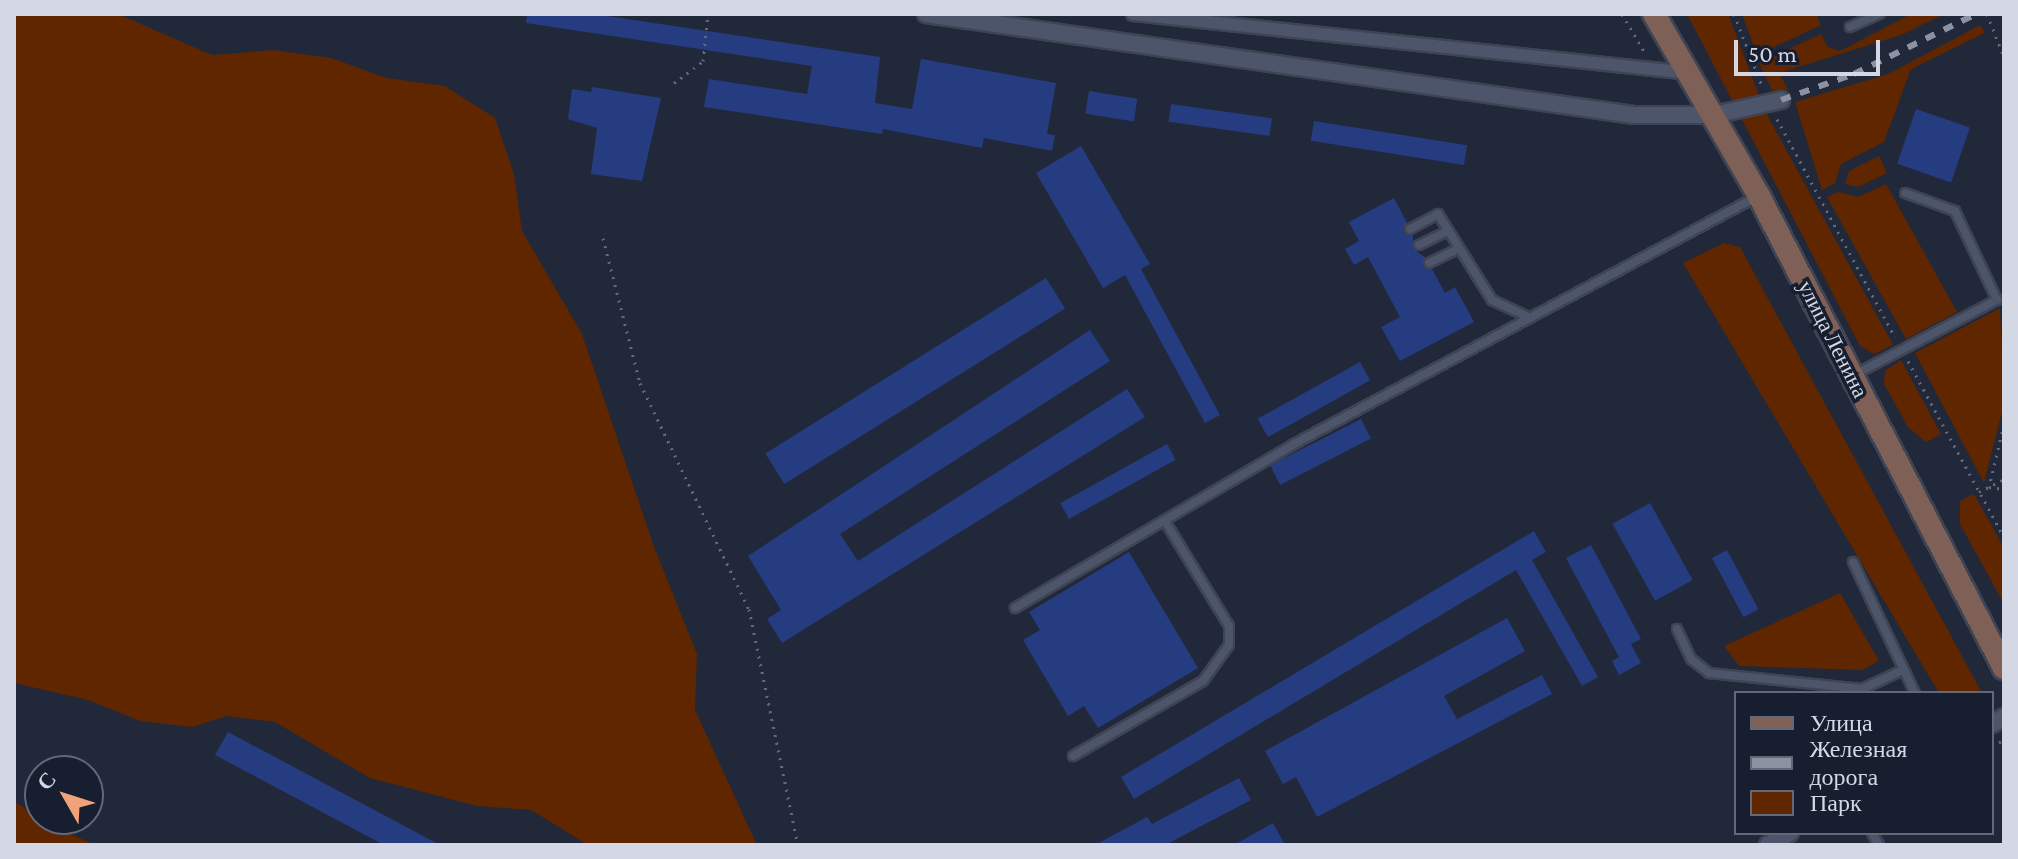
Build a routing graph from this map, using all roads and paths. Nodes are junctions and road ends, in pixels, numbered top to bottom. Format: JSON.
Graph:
{"nodes":[{"id":1,"x":708,"y":14,"type":"edge"},
{"id":2,"x":926,"y":14,"type":"edge"},
{"id":3,"x":1133,"y":14,"type":"edge"},
{"id":4,"x":1622,"y":14,"type":"edge"},
{"id":5,"x":1654,"y":14,"type":"edge"},
{"id":6,"x":1734,"y":14,"type":"edge"},
{"id":7,"x":1879,"y":14,"type":"edge"},
{"id":8,"x":1987,"y":14,"type":"edge"},
{"id":9,"x":1850,"y":27,"type":"dead end"},
{"id":10,"x":2004,"y":57,"type":"edge"},
{"id":11,"x":1690,"y":73,"type":"junction"},
{"id":12,"x":1658,"y":74,"type":"junction"},
{"id":13,"x":674,"y":83,"type":"dead end"},
{"id":14,"x":1775,"y":103,"type":"junction"},
{"id":15,"x":1714,"y":115,"type":"junction"},
{"id":16,"x":1905,"y":193,"type":"dead end"},
{"id":17,"x":1759,"y":196,"type":"junction"},
{"id":18,"x":1410,"y":229,"type":"dead end"},
{"id":19,"x":1448,"y":231,"type":"junction"},
{"id":20,"x":603,"y":238,"type":"dead end"},
{"id":21,"x":1419,"y":245,"type":"dead end"},
{"id":22,"x":1458,"y":249,"type":"junction"},
{"id":23,"x":1429,"y":263,"type":"dead end"},
{"id":24,"x":1528,"y":316,"type":"junction"},
{"id":25,"x":1902,"y":349,"type":"junction"},
{"id":26,"x":1852,"y":376,"type":"junction"},
{"id":27,"x":2004,"y":424,"type":"edge"},
{"id":28,"x":2004,"y":479,"type":"edge"},
{"id":29,"x":1989,"y":487,"type":"junction"},
{"id":30,"x":2004,"y":489,"type":"edge"},
{"id":31,"x":1979,"y":492,"type":"junction"},
{"id":32,"x":1165,"y":521,"type":"junction"},
{"id":33,"x":2004,"y":537,"type":"edge"},
{"id":34,"x":1853,"y":562,"type":"dead end"},
{"id":35,"x":1015,"y":608,"type":"dead end"},
{"id":36,"x":1677,"y":629,"type":"dead end"},
{"id":37,"x":2004,"y":668,"type":"edge"},
{"id":38,"x":1901,"y":671,"type":"junction"},
{"id":39,"x":1914,"y":691,"type":"edge"},
{"id":40,"x":1073,"y":756,"type":"dead end"},
{"id":41,"x":1786,"y":835,"type":"edge"},
{"id":42,"x":798,"y":845,"type":"edge"},
{"id":43,"x":1768,"y":845,"type":"edge"}],
"edges":[{"from":1,"to":13,"type":"path"},
{"from":2,"to":15,"type":"street"},
{"from":3,"to":12,"type":"street"},
{"from":4,"to":12,"type":"path"},
{"from":5,"to":11,"type":"main road","name":"улица Ленина"},
{"from":6,"to":14,"type":"path"},
{"from":7,"to":9,"type":"lane"},
{"from":8,"to":10,"type":"path"},
{"from":11,"to":12,"type":"street"},
{"from":11,"to":15,"type":"main road","name":"улица Ленина"},
{"from":14,"to":15,"type":"street"},
{"from":14,"to":25,"type":"path"},
{"from":15,"to":17,"type":"main road","name":"улица Ленина"},
{"from":16,"to":25,"type":"lane"},
{"from":17,"to":24,"type":"lane"},
{"from":17,"to":26,"type":"main road","name":"улица Ленина"},
{"from":18,"to":19,"type":"lane"},
{"from":19,"to":21,"type":"lane"},
{"from":19,"to":22,"type":"lane"},
{"from":20,"to":42,"type":"path"},
{"from":22,"to":23,"type":"lane"},
{"from":22,"to":24,"type":"lane"},
{"from":24,"to":32,"type":"lane"},
{"from":25,"to":26,"type":"lane"},
{"from":25,"to":31,"type":"path"},
{"from":26,"to":37,"type":"main road","name":"улица Ленина"},
{"from":27,"to":29,"type":"path"},
{"from":28,"to":29,"type":"path"},
{"from":29,"to":30,"type":"path"},
{"from":29,"to":31,"type":"path"},
{"from":31,"to":33,"type":"path"},
{"from":32,"to":35,"type":"lane"},
{"from":32,"to":40,"type":"lane"},
{"from":34,"to":38,"type":"lane"},
{"from":36,"to":38,"type":"lane"},
{"from":38,"to":39,"type":"lane"},
{"from":41,"to":43,"type":"street"}]}
